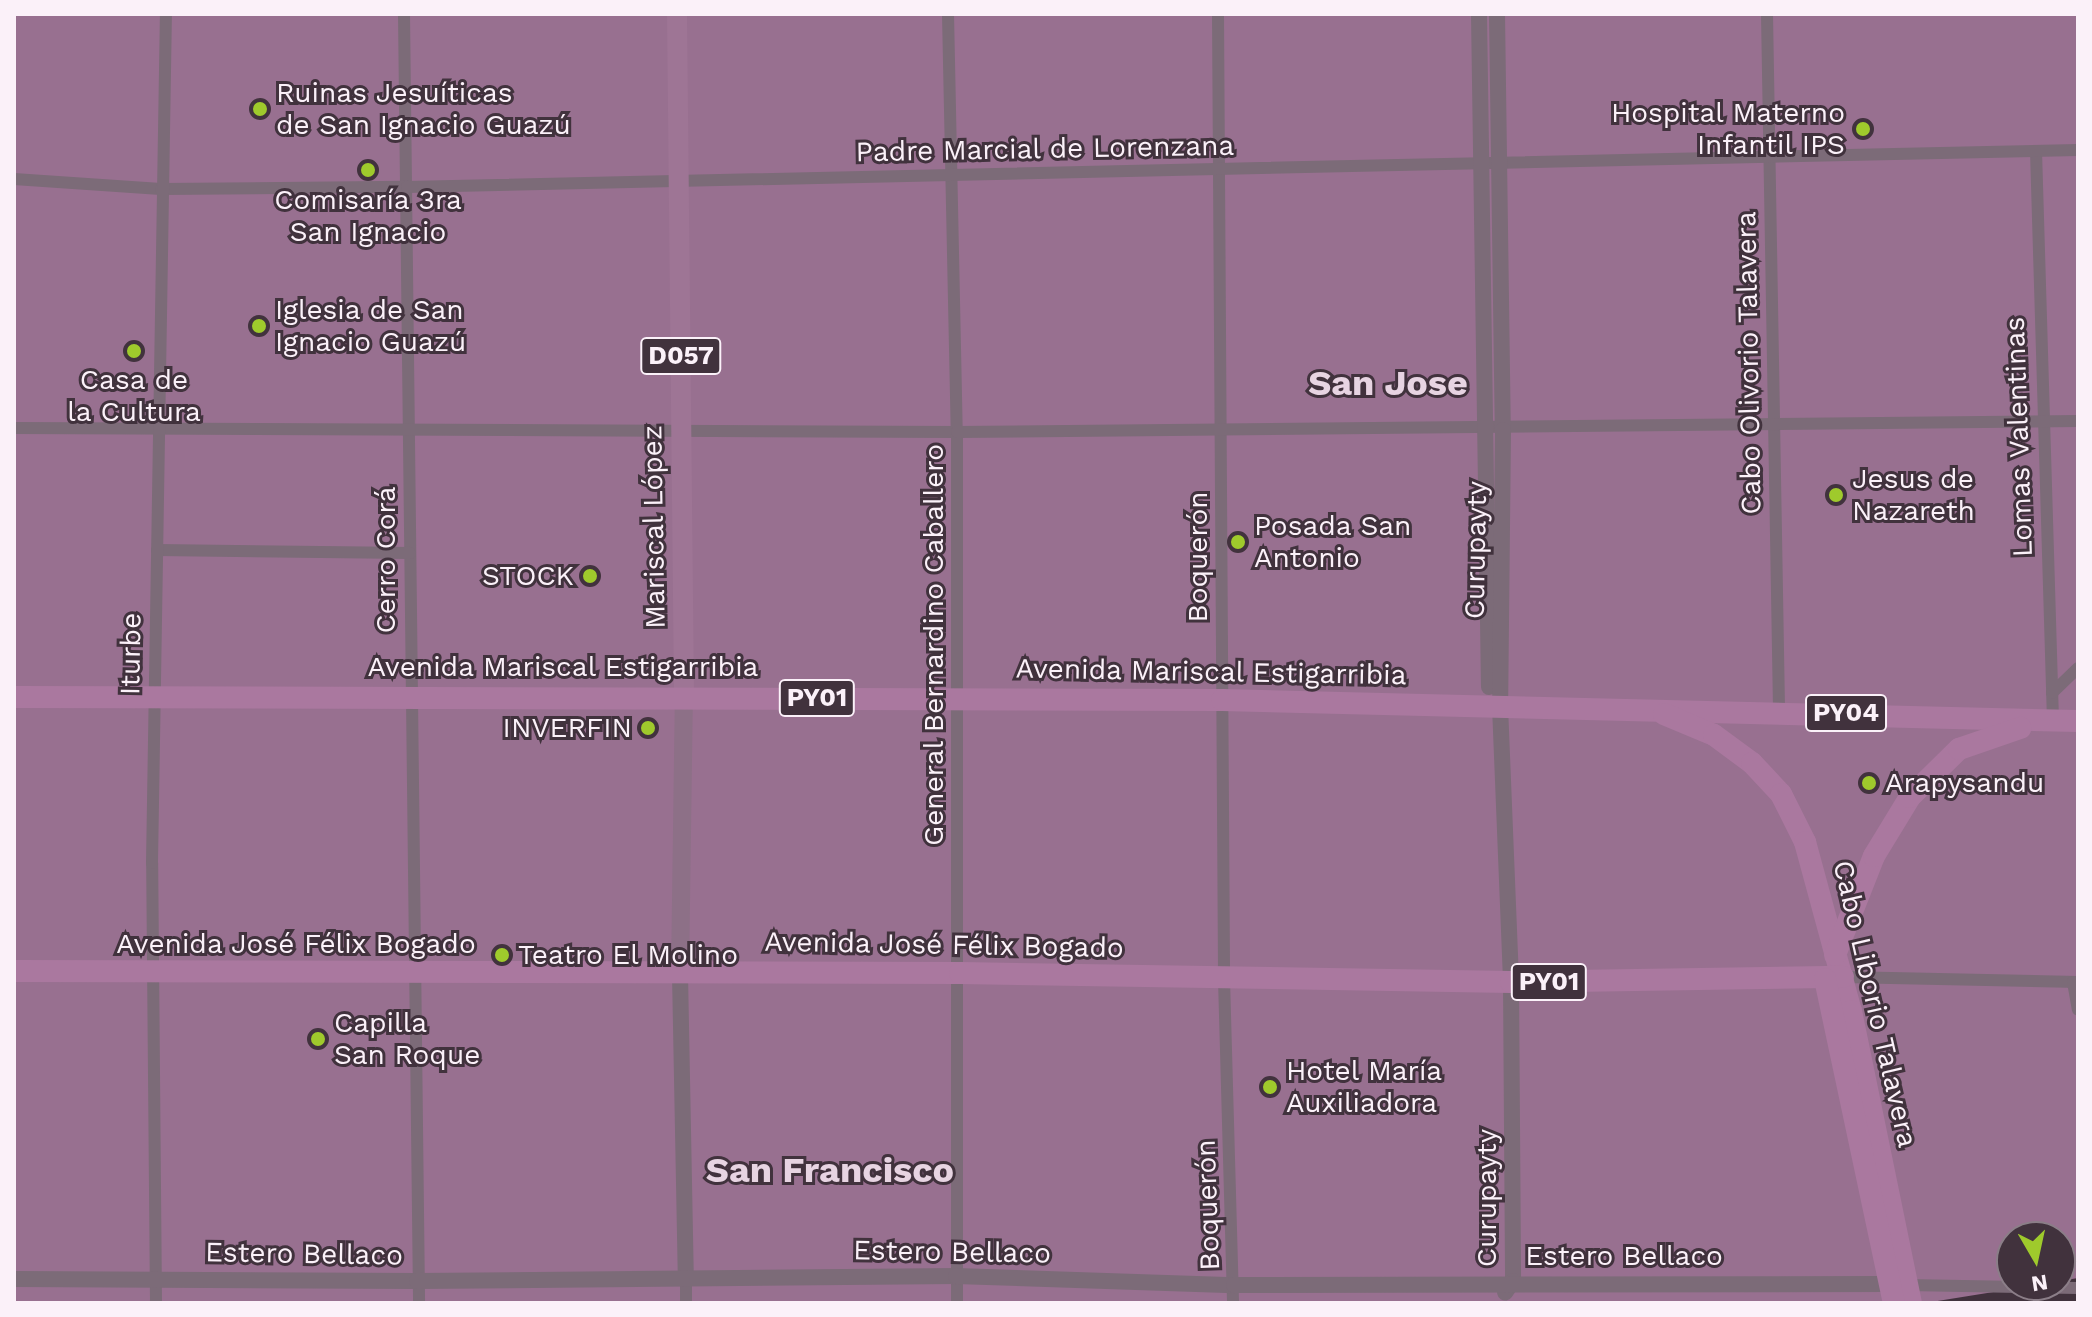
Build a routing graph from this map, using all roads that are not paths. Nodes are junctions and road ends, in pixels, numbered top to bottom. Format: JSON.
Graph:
{"nodes":[{"id":1,"x":166,"y":14,"type":"edge"},
{"id":2,"x":404,"y":14,"type":"edge"},
{"id":3,"x":677,"y":14,"type":"edge"},
{"id":4,"x":948,"y":14,"type":"edge"},
{"id":5,"x":1218,"y":14,"type":"edge"},
{"id":6,"x":1479,"y":14,"type":"edge"},
{"id":7,"x":1497,"y":14,"type":"edge"},
{"id":8,"x":1767,"y":14,"type":"edge"},
{"id":9,"x":2078,"y":150,"type":"edge"},
{"id":10,"x":2036,"y":151,"type":"junction"},
{"id":11,"x":1768,"y":155,"type":"junction"},
{"id":12,"x":1479,"y":163,"type":"junction"},
{"id":13,"x":1498,"y":163,"type":"junction"},
{"id":14,"x":1218,"y":171,"type":"junction"},
{"id":15,"x":949,"y":175,"type":"junction"},
{"id":16,"x":14,"y":179,"type":"edge"},
{"id":17,"x":680,"y":179,"type":"junction"},
{"id":18,"x":407,"y":187,"type":"junction"},
{"id":19,"x":161,"y":189,"type":"junction"},
{"id":20,"x":2078,"y":421,"type":"edge"},
{"id":21,"x":2042,"y":423,"type":"junction"},
{"id":22,"x":1777,"y":425,"type":"junction"},
{"id":23,"x":14,"y":428,"type":"edge"},
{"id":24,"x":158,"y":428,"type":"junction"},
{"id":25,"x":1222,"y":428,"type":"junction"},
{"id":26,"x":1485,"y":430,"type":"junction"},
{"id":27,"x":1503,"y":430,"type":"junction"},
{"id":28,"x":957,"y":432,"type":"junction"},
{"id":29,"x":410,"y":433,"type":"junction"},
{"id":30,"x":681,"y":433,"type":"junction"},
{"id":31,"x":157,"y":550,"type":"junction"},
{"id":32,"x":410,"y":553,"type":"junction"},
{"id":33,"x":2078,"y":668,"type":"edge"},
{"id":34,"x":2052,"y":693,"type":"junction"},
{"id":35,"x":155,"y":696,"type":"junction"},
{"id":36,"x":14,"y":697,"type":"edge"},
{"id":37,"x":411,"y":697,"type":"junction"},
{"id":38,"x":684,"y":697,"type":"junction"},
{"id":39,"x":955,"y":699,"type":"junction"},
{"id":40,"x":1222,"y":700,"type":"junction"},
{"id":41,"x":1495,"y":706,"type":"junction"},
{"id":42,"x":1640,"y":709,"type":"junction"},
{"id":43,"x":1779,"y":710,"type":"junction"},
{"id":44,"x":2078,"y":721,"type":"edge"},
{"id":45,"x":2053,"y":722,"type":"junction"},
{"id":46,"x":1835,"y":955,"type":"junction"},
{"id":47,"x":14,"y":971,"type":"edge"},
{"id":48,"x":153,"y":973,"type":"junction"},
{"id":49,"x":960,"y":973,"type":"junction"},
{"id":50,"x":680,"y":974,"type":"junction"},
{"id":51,"x":417,"y":975,"type":"junction"},
{"id":52,"x":1834,"y":978,"type":"junction"},
{"id":53,"x":1224,"y":979,"type":"junction"},
{"id":54,"x":1506,"y":982,"type":"junction"},
{"id":55,"x":2075,"y":982,"type":"edge"},
{"id":56,"x":2078,"y":1010,"type":"edge"},
{"id":57,"x":956,"y":1276,"type":"junction"},
{"id":58,"x":686,"y":1278,"type":"junction"},
{"id":59,"x":14,"y":1279,"type":"edge"},
{"id":60,"x":2078,"y":1288,"type":"edge"},
{"id":61,"x":1507,"y":1289,"type":"edge"},
{"id":62,"x":156,"y":1292,"type":"edge"},
{"id":63,"x":1234,"y":1293,"type":"edge"},
{"id":64,"x":418,"y":1294,"type":"edge"},
{"id":65,"x":1900,"y":1294,"type":"edge"},
{"id":66,"x":686,"y":1303,"type":"edge"},
{"id":67,"x":957,"y":1303,"type":"edge"}],
"edges":[{"from":1,"to":19,"type":"street","name":"Iturbe"},
{"from":2,"to":18,"type":"street","name":"Cerro Corá"},
{"from":3,"to":17,"type":"main road","name":"Mariscal López","number":"D057"},
{"from":4,"to":15,"type":"street","name":"General Bernardino Caballero"},
{"from":5,"to":14,"type":"street","name":"Boquerón"},
{"from":6,"to":12,"type":"street","name":"Curupayty"},
{"from":7,"to":13,"type":"street","name":"Curupayty"},
{"from":8,"to":11,"type":"street","name":"Cabo Olivorio Talavera"},
{"from":9,"to":10,"type":"street","name":"Padre Marcial de Lorenzana"},
{"from":10,"to":11,"type":"street","name":"Padre Marcial de Lorenzana"},
{"from":10,"to":21,"type":"street","name":"Lomas Valentinas"},
{"from":11,"to":13,"type":"street","name":"Padre Marcial de Lorenzana"},
{"from":11,"to":22,"type":"street","name":"Cabo Olivorio Talavera"},
{"from":12,"to":13,"type":"street","name":"Padre Marcial de Lorenzana"},
{"from":12,"to":14,"type":"street","name":"Padre Marcial de Lorenzana"},
{"from":12,"to":26,"type":"street","name":"Curupayty"},
{"from":13,"to":27,"type":"street","name":"Curupayty"},
{"from":14,"to":15,"type":"street","name":"Padre Marcial de Lorenzana"},
{"from":14,"to":25,"type":"street","name":"Boquerón"},
{"from":15,"to":17,"type":"street","name":"Padre Marcial de Lorenzana"},
{"from":15,"to":28,"type":"street","name":"General Bernardino Caballero"},
{"from":16,"to":19,"type":"street","name":"Padre Marcial de Lorenzana"},
{"from":17,"to":18,"type":"street","name":"Padre Marcial de Lorenzana"},
{"from":17,"to":30,"type":"main road","name":"Mariscal López","number":"D057"},
{"from":18,"to":19,"type":"street","name":"Padre Marcial de Lorenzana"},
{"from":18,"to":29,"type":"street","name":"Cerro Corá"},
{"from":19,"to":24,"type":"street","name":"Iturbe"},
{"from":20,"to":21,"type":"street"},
{"from":21,"to":22,"type":"street"},
{"from":21,"to":34,"type":"street","name":"Lomas Valentinas"},
{"from":22,"to":27,"type":"street"},
{"from":22,"to":43,"type":"street","name":"Cabo Olivorio Talavera"},
{"from":23,"to":24,"type":"street"},
{"from":24,"to":29,"type":"street"},
{"from":24,"to":31,"type":"street","name":"Iturbe"},
{"from":25,"to":26,"type":"street"},
{"from":25,"to":28,"type":"street"},
{"from":25,"to":40,"type":"street","name":"Boquerón"},
{"from":26,"to":27,"type":"street"},
{"from":26,"to":41,"type":"street","name":"Curupayty"},
{"from":27,"to":41,"type":"street","name":"Curupayty"},
{"from":28,"to":30,"type":"street"},
{"from":28,"to":39,"type":"street","name":"General Bernardino Caballero"},
{"from":29,"to":30,"type":"street"},
{"from":29,"to":32,"type":"street","name":"Cerro Corá"},
{"from":30,"to":38,"type":"main road","name":"Mariscal López","number":"D057"},
{"from":31,"to":32,"type":"street"},
{"from":31,"to":35,"type":"street","name":"Iturbe"},
{"from":32,"to":37,"type":"street","name":"Cerro Corá"},
{"from":33,"to":34,"type":"street"},
{"from":34,"to":45,"type":"street","name":"Lomas Valentinas"},
{"from":35,"to":36,"type":"highway","name":"Avenida Mariscal Estigarribia","number":"PY01"},
{"from":35,"to":37,"type":"highway","name":"Avenida Mariscal Estigarribia","number":"PY01"},
{"from":35,"to":48,"type":"street","name":"Iturbe"},
{"from":37,"to":38,"type":"highway","name":"Avenida Mariscal Estigarribia","number":"PY01"},
{"from":37,"to":51,"type":"street","name":"Cerro Corá"},
{"from":38,"to":39,"type":"highway","name":"Avenida Mariscal Estigarribia","number":"PY01"},
{"from":38,"to":50,"type":"main road","name":"Mariscal López","number":"D057"},
{"from":39,"to":40,"type":"highway","name":"Avenida Mariscal Estigarribia","number":"PY01"},
{"from":39,"to":49,"type":"street","name":"General Bernardino Caballero"},
{"from":40,"to":41,"type":"highway","name":"Avenida Mariscal Estigarribia","number":"PY01"},
{"from":40,"to":53,"type":"street","name":"Boquerón"},
{"from":41,"to":42,"type":"highway","name":"Avenida Mariscal Estigarribia","number":"PY01"},
{"from":41,"to":54,"type":"street","name":"Curupayty"},
{"from":42,"to":43,"type":"highway","number":"PY04"},
{"from":42,"to":46,"type":"highway","name":"Cabo Liborio Talavera","number":"PY01"},
{"from":43,"to":45,"type":"highway","number":"PY04"},
{"from":44,"to":45,"type":"highway","number":"PY04"},
{"from":45,"to":46,"type":"highway"},
{"from":46,"to":52,"type":"highway"},
{"from":47,"to":48,"type":"highway","name":"Avenida José Félix Bogado","number":"PY01"},
{"from":48,"to":51,"type":"highway","name":"Avenida José Félix Bogado","number":"PY01"},
{"from":48,"to":62,"type":"street","name":"Iturbe"},
{"from":49,"to":50,"type":"highway","name":"Avenida José Félix Bogado","number":"PY01"},
{"from":49,"to":53,"type":"highway","name":"Avenida José Félix Bogado","number":"PY01"},
{"from":49,"to":57,"type":"street","name":"General Bernardino Caballero"},
{"from":50,"to":51,"type":"highway","name":"Avenida José Félix Bogado","number":"PY01"},
{"from":50,"to":58,"type":"street","name":"Mariscal López"},
{"from":51,"to":64,"type":"street","name":"Cerro Corá"},
{"from":52,"to":54,"type":"highway","name":"Avenida José Félix Bogado","number":"PY01"},
{"from":52,"to":55,"type":"street","name":"Avenida José Félix Bogado"},
{"from":52,"to":65,"type":"highway","name":"Cabo Liborio Talavera"},
{"from":53,"to":54,"type":"highway","name":"Avenida José Félix Bogado","number":"PY01"},
{"from":53,"to":63,"type":"street","name":"Boquerón"},
{"from":54,"to":61,"type":"street","name":"Curupayty"},
{"from":55,"to":56,"type":"street"},
{"from":57,"to":58,"type":"street","name":"Estero Bellaco"},
{"from":57,"to":63,"type":"street","name":"Estero Bellaco"},
{"from":57,"to":67,"type":"street","name":"General Bernardino Caballero"},
{"from":58,"to":64,"type":"street","name":"Estero Bellaco"},
{"from":58,"to":66,"type":"street"},
{"from":59,"to":62,"type":"street","name":"Estero Bellaco"},
{"from":60,"to":65,"type":"street","name":"Estero Bellaco"},
{"from":61,"to":63,"type":"street","name":"Estero Bellaco"},
{"from":61,"to":65,"type":"street","name":"Estero Bellaco"},
{"from":62,"to":64,"type":"street","name":"Estero Bellaco"}]}
